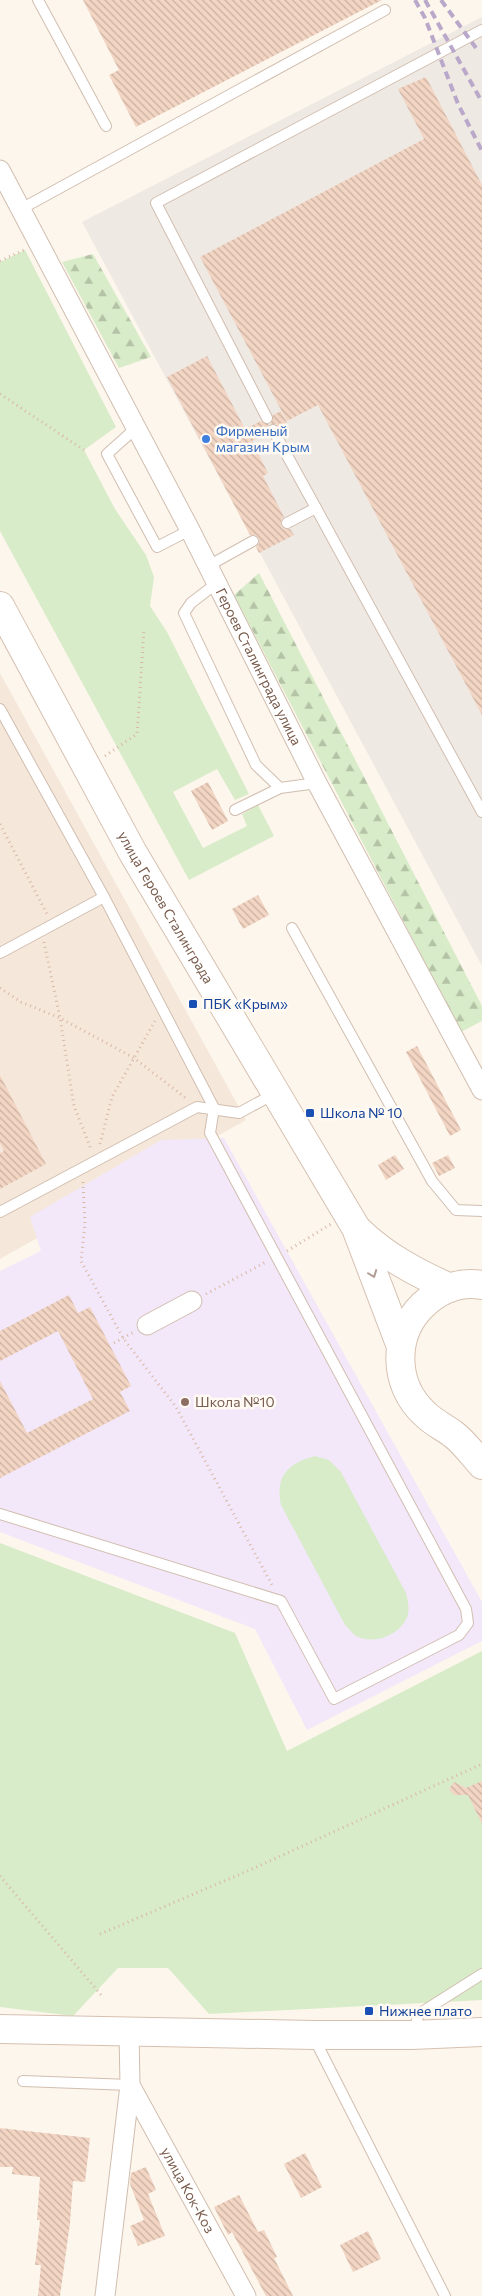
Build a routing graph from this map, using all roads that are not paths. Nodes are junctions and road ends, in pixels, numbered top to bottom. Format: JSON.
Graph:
{"nodes":[{"id":1,"x":38,"y":0,"type":"edge"},
{"id":2,"x":385,"y":10,"type":"dead end"},
{"id":3,"x":482,"y":30,"type":"edge"},
{"id":4,"x":106,"y":126,"type":"dead end"},
{"id":5,"x":0,"y":170,"type":"edge"},
{"id":6,"x":21,"y":209,"type":"junction"},
{"id":7,"x":267,"y":418,"type":"dead end"},
{"id":8,"x":136,"y":428,"type":"junction"},
{"id":9,"x":273,"y":430,"type":"dead end"},
{"id":10,"x":316,"y":508,"type":"junction"},
{"id":11,"x":287,"y":523,"type":"dead end"},
{"id":12,"x":190,"y":530,"type":"junction"},
{"id":13,"x":253,"y":541,"type":"dead end"},
{"id":14,"x":208,"y":566,"type":"junction"},
{"id":15,"x":217,"y":583,"type":"junction"},
{"id":16,"x":0,"y":606,"type":"edge"},
{"id":17,"x":0,"y":710,"type":"edge"},
{"id":18,"x":317,"y":783,"type":"junction"},
{"id":19,"x":280,"y":788,"type":"junction"},
{"id":20,"x":235,"y":810,"type":"dead end"},
{"id":21,"x":482,"y":812,"type":"edge"},
{"id":22,"x":104,"y":897,"type":"junction"},
{"id":23,"x":292,"y":928,"type":"dead end"},
{"id":24,"x":0,"y":953,"type":"edge"},
{"id":25,"x":482,"y":1090,"type":"edge"},
{"id":26,"x":275,"y":1094,"type":"junction"},
{"id":27,"x":214,"y":1108,"type":"junction"},
{"id":28,"x":482,"y":1211,"type":"edge"},
{"id":29,"x":0,"y":1212,"type":"edge"},
{"id":30,"x":352,"y":1221,"type":"junction"},
{"id":31,"x":482,"y":1285,"type":"edge"},
{"id":32,"x":448,"y":1287,"type":"junction"},
{"id":33,"x":192,"y":1301,"type":"road end"},
{"id":34,"x":147,"y":1325,"type":"dead end"},
{"id":35,"x":400,"y":1344,"type":"junction"},
{"id":36,"x":482,"y":1433,"type":"edge"},
{"id":37,"x":454,"y":1434,"type":"junction"},
{"id":38,"x":482,"y":1465,"type":"edge"},
{"id":39,"x":0,"y":1514,"type":"edge"},
{"id":40,"x":482,"y":1974,"type":"edge"},
{"id":41,"x":0,"y":2029,"type":"edge"},
{"id":42,"x":129,"y":2032,"type":"junction"},
{"id":43,"x":482,"y":2032,"type":"edge"},
{"id":44,"x":313,"y":2035,"type":"junction"},
{"id":45,"x":412,"y":2035,"type":"junction"},
{"id":46,"x":23,"y":2081,"type":"dead end"},
{"id":47,"x":130,"y":2085,"type":"junction"},
{"id":48,"x":105,"y":2296,"type":"edge"},
{"id":49,"x":246,"y":2296,"type":"edge"},
{"id":50,"x":445,"y":2296,"type":"edge"}],
"edges":[{"from":1,"to":4,"type":"lane"},
{"from":2,"to":6,"type":"lane"},
{"from":3,"to":7,"type":"lane"},
{"from":5,"to":6,"type":"street"},
{"from":6,"to":8,"type":"street","name":"Героев Сталинграда улица"},
{"from":8,"to":12,"type":"street","name":"Героев Сталинграда улица"},
{"from":8,"to":12,"type":"lane"},
{"from":9,"to":10,"type":"lane"},
{"from":10,"to":11,"type":"lane"},
{"from":10,"to":21,"type":"lane"},
{"from":12,"to":14,"type":"street","name":"Героев Сталинграда улица"},
{"from":13,"to":14,"type":"lane"},
{"from":14,"to":15,"type":"street","name":"Героев Сталинграда улица"},
{"from":15,"to":18,"type":"street","name":"Героев Сталинграда улица"},
{"from":15,"to":19,"type":"lane"},
{"from":16,"to":26,"type":"main road","name":"улица Героев Сталинграда"},
{"from":17,"to":22,"type":"lane"},
{"from":18,"to":19,"type":"lane"},
{"from":18,"to":25,"type":"street","name":"Героев Сталинграда улица"},
{"from":19,"to":20,"type":"lane"},
{"from":22,"to":24,"type":"lane"},
{"from":22,"to":27,"type":"lane"},
{"from":23,"to":28,"type":"lane"},
{"from":26,"to":27,"type":"lane"},
{"from":26,"to":30,"type":"main road","name":"улица Героев Сталинграда"},
{"from":27,"to":29,"type":"lane"},
{"from":27,"to":39,"type":"lane"},
{"from":30,"to":32,"type":"main road","name":"улица Героев Сталинграда"},
{"from":30,"to":35,"type":"main road","name":"улица Героев Сталинграда","one_way":true},
{"from":31,"to":32,"type":"main road"},
{"from":32,"to":35,"type":"main road"},
{"from":33,"to":34,"type":"street"},
{"from":35,"to":37,"type":"main road"},
{"from":36,"to":37,"type":"main road"},
{"from":37,"to":38,"type":"main road"},
{"from":40,"to":45,"type":"lane"},
{"from":41,"to":42,"type":"main road"},
{"from":42,"to":44,"type":"main road"},
{"from":42,"to":47,"type":"street"},
{"from":43,"to":45,"type":"main road"},
{"from":44,"to":45,"type":"main road"},
{"from":44,"to":50,"type":"lane"},
{"from":46,"to":47,"type":"lane"},
{"from":47,"to":48,"type":"street"},
{"from":47,"to":49,"type":"street","name":"улица Кок-Коз"}]}
